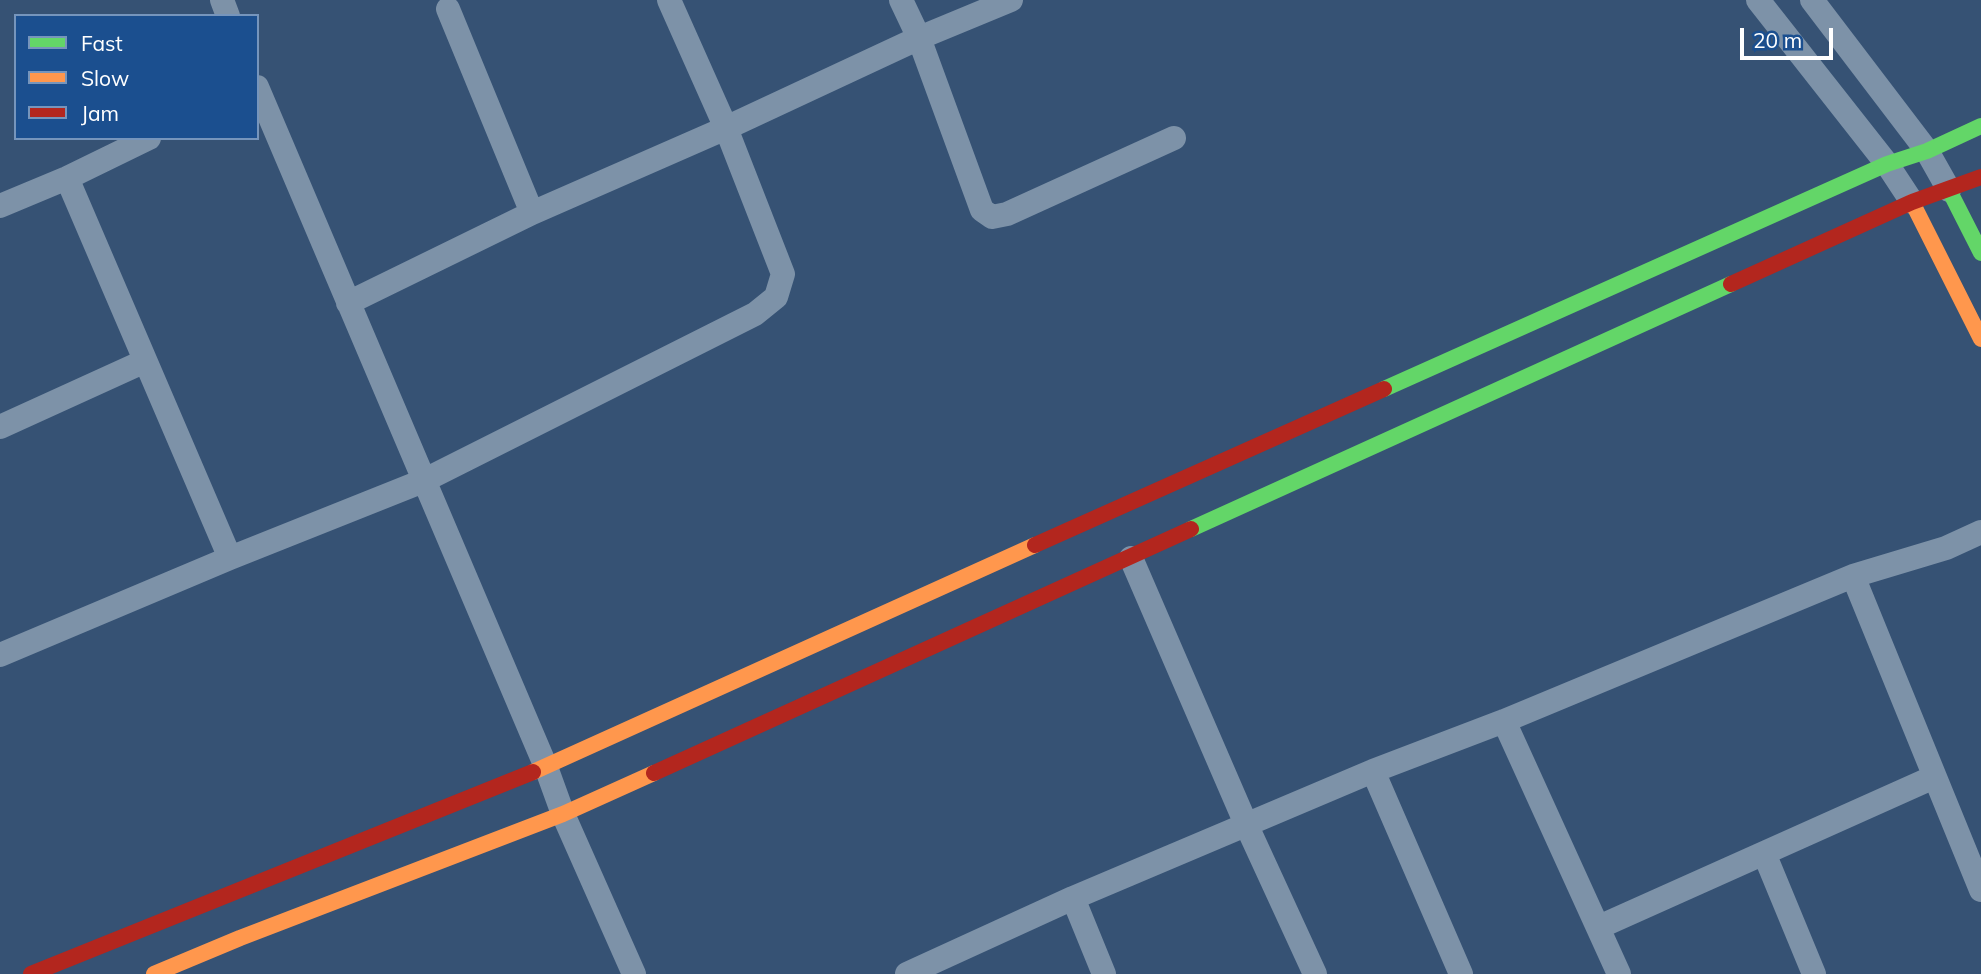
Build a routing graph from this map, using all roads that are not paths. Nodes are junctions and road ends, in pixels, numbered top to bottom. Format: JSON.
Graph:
{"nodes":[{"id":1,"x":669,"y":0,"type":"edge"},
{"id":2,"x":901,"y":0,"type":"edge"},
{"id":3,"x":1011,"y":0,"type":"edge"},
{"id":4,"x":1758,"y":0,"type":"edge"},
{"id":5,"x":1812,"y":0,"type":"edge"},
{"id":6,"x":454,"y":3,"type":"edge"},
{"id":7,"x":919,"y":38,"type":"junction"},
{"id":8,"x":259,"y":92,"type":"edge"},
{"id":9,"x":1981,"y":126,"type":"edge"},
{"id":10,"x":726,"y":128,"type":"junction"},
{"id":11,"x":1174,"y":138,"type":"dead end"},
{"id":12,"x":145,"y":140,"type":"edge"},
{"id":13,"x":1927,"y":151,"type":"junction"},
{"id":14,"x":1886,"y":164,"type":"junction"},
{"id":15,"x":1981,"y":177,"type":"edge"},
{"id":16,"x":67,"y":178,"type":"junction"},
{"id":17,"x":1949,"y":190,"type":"junction"},
{"id":18,"x":1912,"y":202,"type":"junction"},
{"id":19,"x":0,"y":206,"type":"edge"},
{"id":20,"x":532,"y":213,"type":"junction"},
{"id":21,"x":1981,"y":253,"type":"edge"},
{"id":22,"x":348,"y":303,"type":"junction"},
{"id":23,"x":1981,"y":339,"type":"edge"},
{"id":24,"x":145,"y":361,"type":"junction"},
{"id":25,"x":0,"y":427,"type":"edge"},
{"id":26,"x":423,"y":481,"type":"junction"},
{"id":27,"x":1981,"y":532,"type":"edge"},
{"id":28,"x":230,"y":558,"type":"junction"},
{"id":29,"x":1131,"y":558,"type":"junction"},
{"id":30,"x":1853,"y":576,"type":"junction"},
{"id":31,"x":0,"y":654,"type":"edge"},
{"id":32,"x":1504,"y":722,"type":"junction"},
{"id":33,"x":546,"y":767,"type":"junction"},
{"id":34,"x":1373,"y":771,"type":"junction"},
{"id":35,"x":1934,"y":777,"type":"junction"},
{"id":36,"x":563,"y":814,"type":"junction"},
{"id":37,"x":1247,"y":824,"type":"junction"},
{"id":38,"x":1764,"y":853,"type":"junction"},
{"id":39,"x":1981,"y":890,"type":"edge"},
{"id":40,"x":1073,"y":898,"type":"junction"},
{"id":41,"x":1599,"y":927,"type":"junction"},
{"id":42,"x":31,"y":974,"type":"edge"},
{"id":43,"x":154,"y":974,"type":"edge"},
{"id":44,"x":634,"y":974,"type":"edge"},
{"id":45,"x":906,"y":974,"type":"edge"},
{"id":46,"x":1104,"y":974,"type":"edge"},
{"id":47,"x":1315,"y":974,"type":"edge"},
{"id":48,"x":1461,"y":974,"type":"edge"},
{"id":49,"x":1619,"y":974,"type":"edge"},
{"id":50,"x":1814,"y":974,"type":"edge"}],
"edges":[{"from":1,"to":10,"type":"street"},
{"from":2,"to":7,"type":"street"},
{"from":3,"to":7,"type":"street"},
{"from":4,"to":14,"type":"street"},
{"from":5,"to":13,"type":"street"},
{"from":6,"to":20,"type":"street"},
{"from":7,"to":10,"type":"street"},
{"from":7,"to":11,"type":"street"},
{"from":8,"to":22,"type":"street"},
{"from":9,"to":13,"type":"main road"},
{"from":10,"to":20,"type":"street"},
{"from":10,"to":26,"type":"street"},
{"from":12,"to":16,"type":"street"},
{"from":13,"to":14,"type":"main road"},
{"from":13,"to":17,"type":"street"},
{"from":14,"to":18,"type":"street"},
{"from":14,"to":33,"type":"main road"},
{"from":15,"to":17,"type":"main road"},
{"from":16,"to":19,"type":"street"},
{"from":16,"to":24,"type":"street"},
{"from":17,"to":18,"type":"main road"},
{"from":17,"to":21,"type":"main road"},
{"from":18,"to":23,"type":"main road"},
{"from":18,"to":29,"type":"main road"},
{"from":20,"to":22,"type":"street"},
{"from":22,"to":26,"type":"street"},
{"from":24,"to":25,"type":"street"},
{"from":24,"to":28,"type":"street"},
{"from":26,"to":28,"type":"street"},
{"from":26,"to":33,"type":"street"},
{"from":27,"to":30,"type":"street"},
{"from":28,"to":31,"type":"street"},
{"from":29,"to":36,"type":"main road"},
{"from":29,"to":37,"type":"street"},
{"from":30,"to":32,"type":"street"},
{"from":30,"to":35,"type":"street"},
{"from":32,"to":34,"type":"street"},
{"from":32,"to":41,"type":"street"},
{"from":33,"to":36,"type":"street"},
{"from":33,"to":42,"type":"main road"},
{"from":34,"to":37,"type":"street"},
{"from":34,"to":48,"type":"street"},
{"from":35,"to":38,"type":"street"},
{"from":35,"to":39,"type":"street"},
{"from":36,"to":43,"type":"main road"},
{"from":36,"to":44,"type":"street"},
{"from":37,"to":40,"type":"street"},
{"from":37,"to":47,"type":"street"},
{"from":38,"to":41,"type":"street"},
{"from":38,"to":50,"type":"street"},
{"from":40,"to":45,"type":"street"},
{"from":40,"to":46,"type":"street"},
{"from":41,"to":49,"type":"street"}]}
